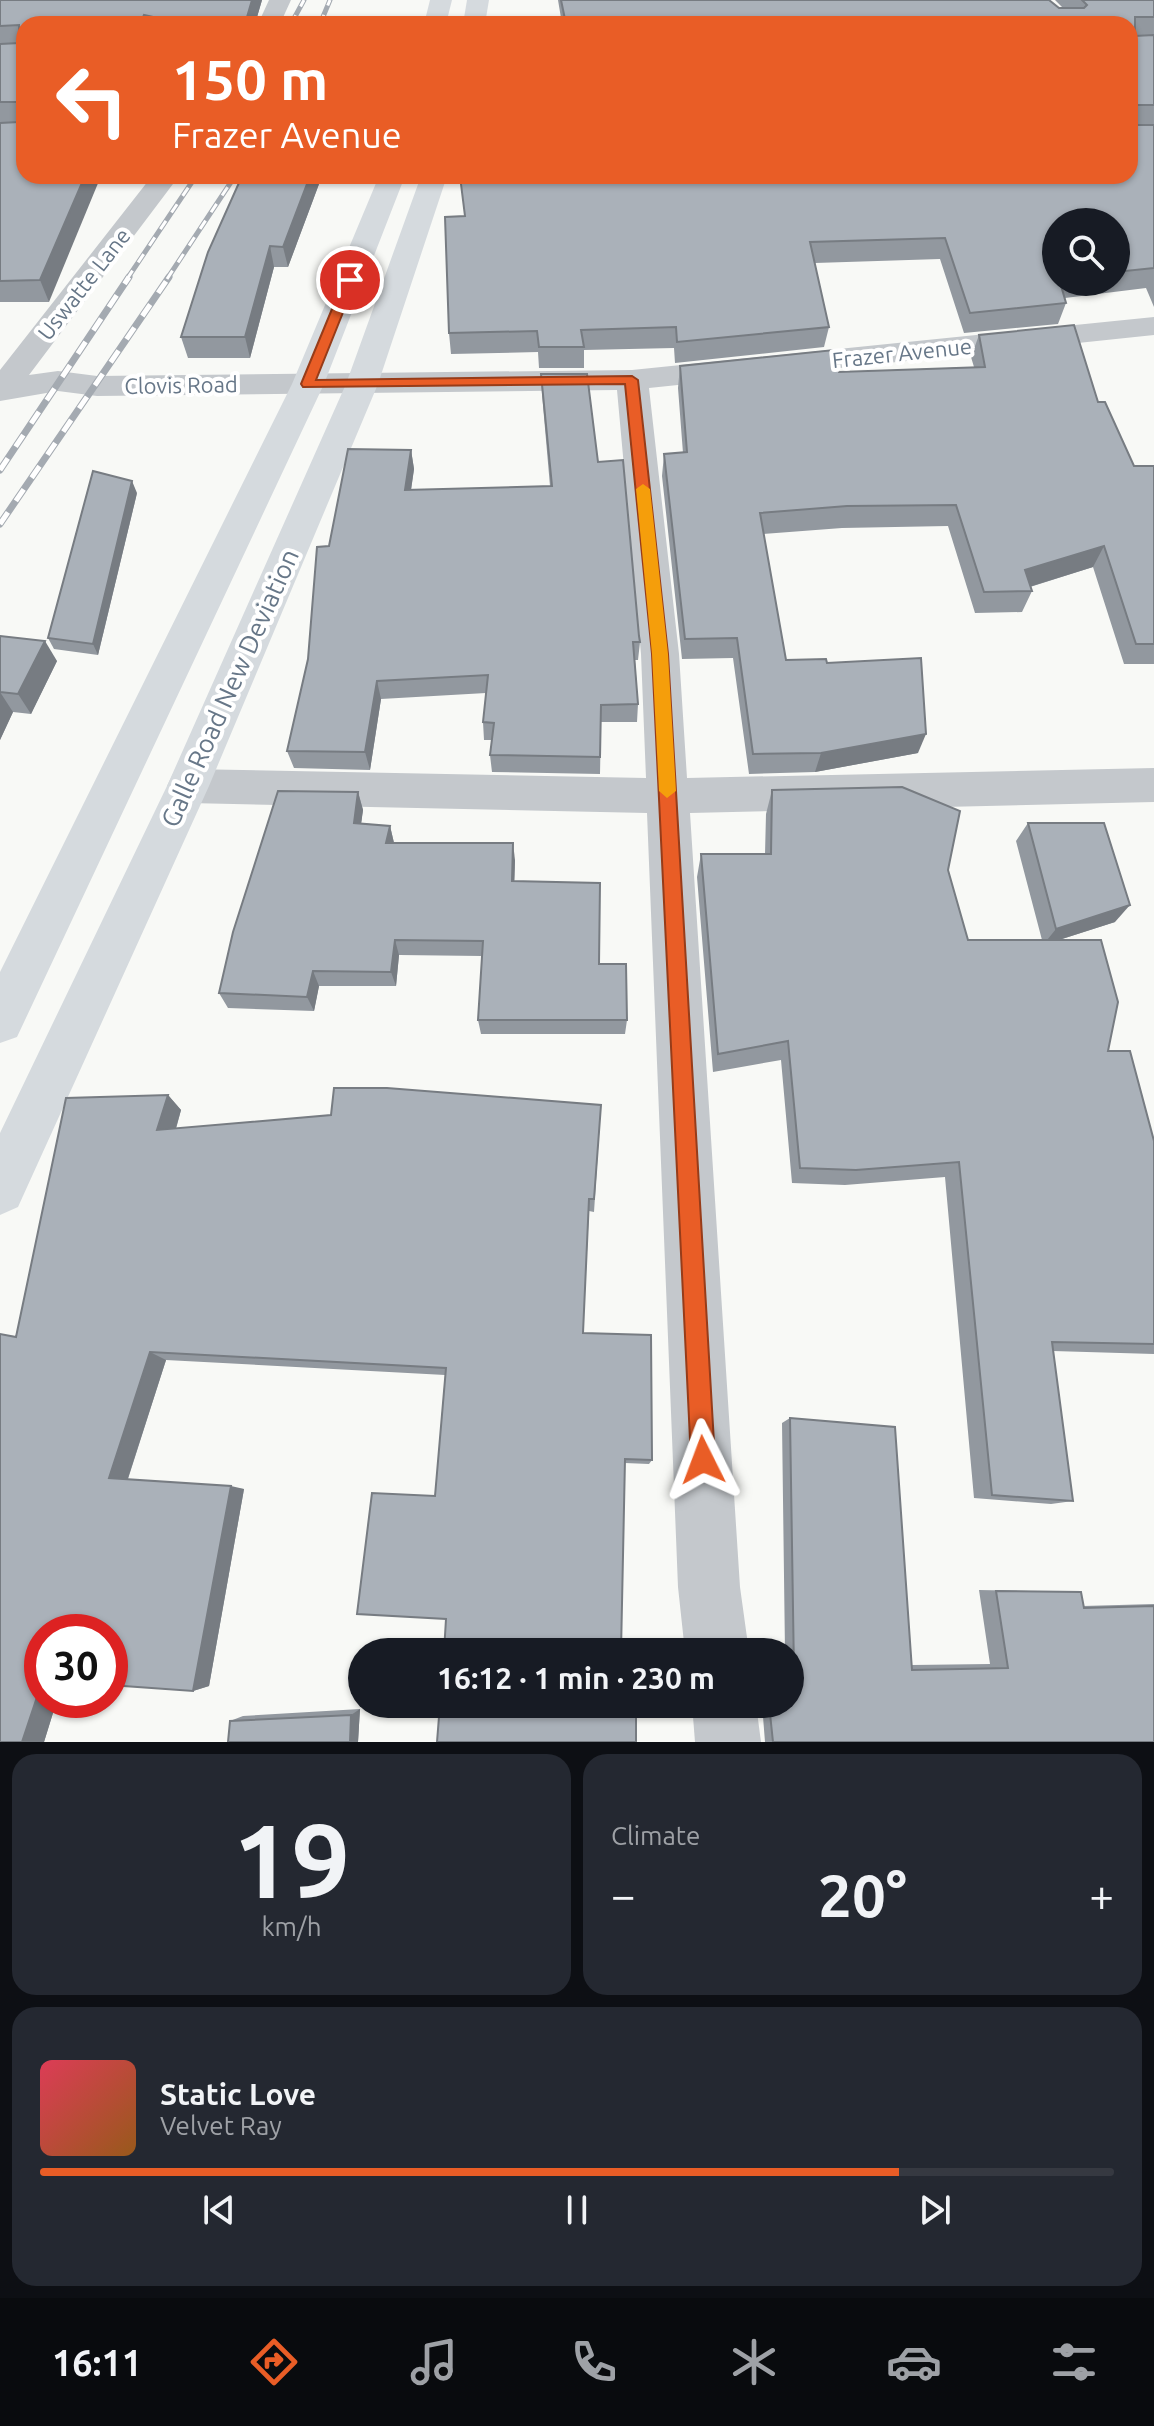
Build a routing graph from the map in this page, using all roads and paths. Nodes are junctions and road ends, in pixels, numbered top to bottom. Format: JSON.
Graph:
{"nodes":[{"id":1,"x":160,"y":184,"type":"edge"},
{"id":2,"x":389,"y":184,"type":"edge"},
{"id":3,"x":431,"y":184,"type":"edge"},
{"id":4,"x":1154,"y":326,"type":"edge"},
{"id":5,"x":632,"y":380,"type":"junction"},
{"id":6,"x":308,"y":384,"type":"junction"},
{"id":7,"x":362,"y":384,"type":"junction"},
{"id":8,"x":1,"y":390,"type":"edge"},
{"id":9,"x":1154,"y":785,"type":"edge"},
{"id":10,"x":188,"y":786,"type":"junction"},
{"id":11,"x":668,"y":796,"type":"junction"},
{"id":12,"x":0,"y":1021,"type":"edge"},
{"id":13,"x":0,"y":1189,"type":"edge"},
{"id":14,"x":715,"y":1638,"type":"edge"},
{"id":15,"x":725,"y":1718,"type":"edge"},
{"id":16,"x":728,"y":1742,"type":"edge"}],
"edges":[{"from":1,"to":8,"type":"street","name":"Uswatte Lane"},
{"from":2,"to":6,"type":"main road"},
{"from":3,"to":7,"type":"main road","name":"Galle Road New Deviation"},
{"from":4,"to":5,"type":"street","name":"Frazer Avenue"},
{"from":5,"to":7,"type":"street","name":"Frazer Avenue"},
{"from":5,"to":11,"type":"street"},
{"from":6,"to":7,"type":"street","name":"Clovis Road"},
{"from":6,"to":8,"type":"street","name":"Clovis Road"},
{"from":6,"to":12,"type":"main road"},
{"from":7,"to":10,"type":"main road","name":"Galle Road New Deviation"},
{"from":9,"to":11,"type":"street"},
{"from":10,"to":11,"type":"street"},
{"from":10,"to":13,"type":"main road","name":"Galle Road New Deviation"},
{"from":11,"to":14,"type":"street"},
{"from":15,"to":16,"type":"street"}]}
